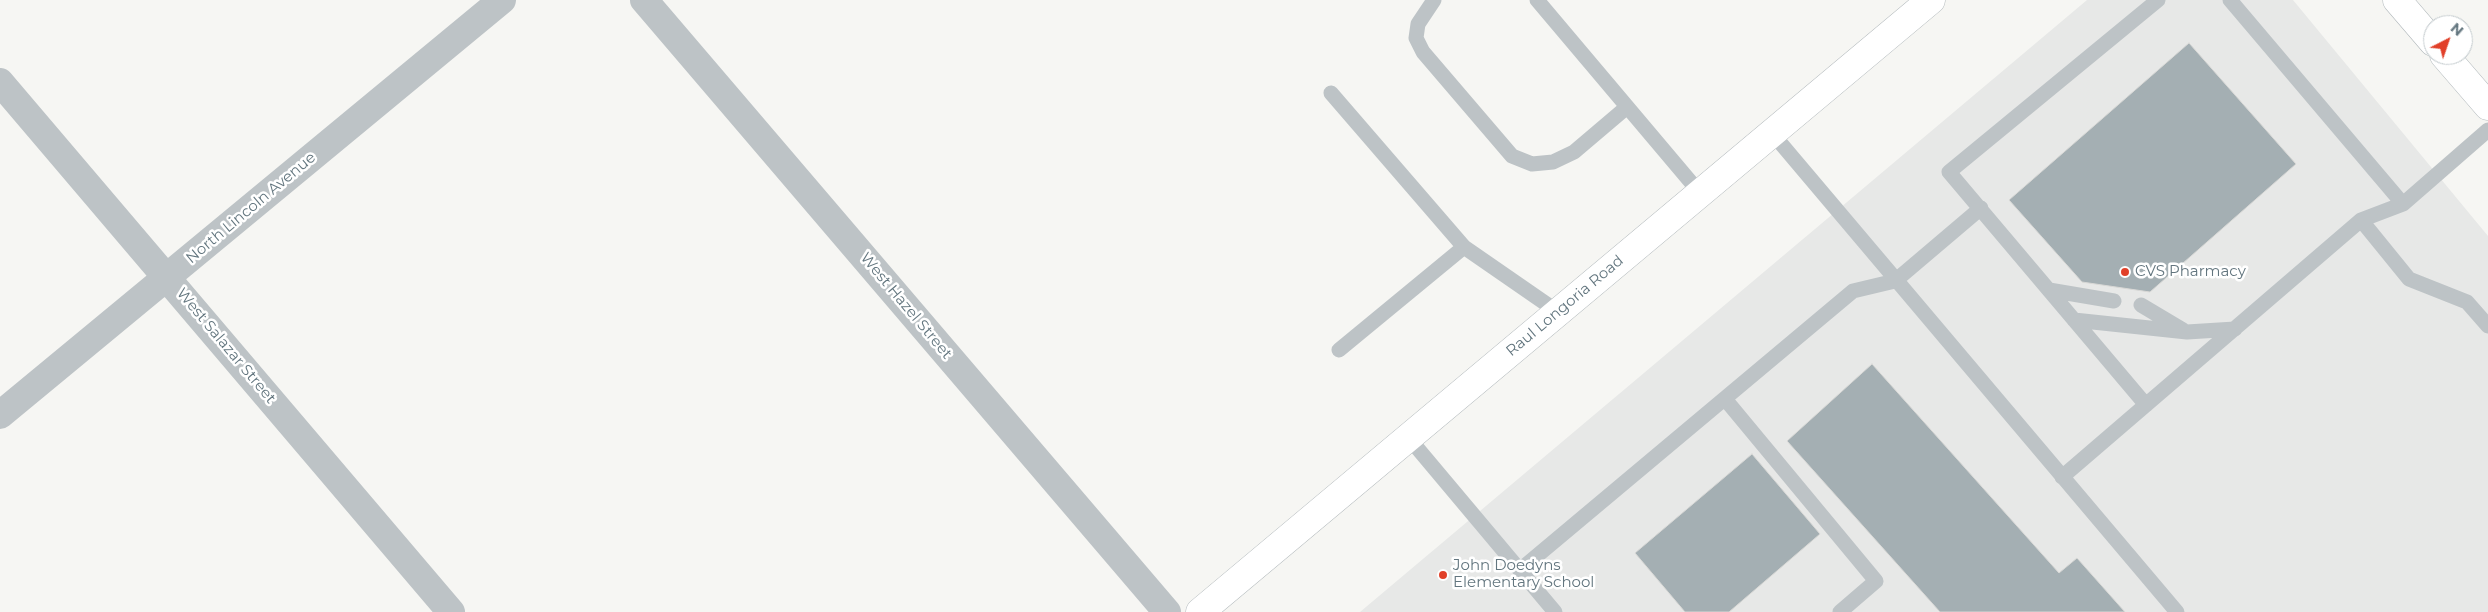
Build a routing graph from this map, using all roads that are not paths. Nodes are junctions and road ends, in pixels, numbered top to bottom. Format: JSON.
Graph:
{"nodes":[{"id":1,"x":502,"y":0,"type":"edge"},
{"id":2,"x":644,"y":0,"type":"edge"},
{"id":3,"x":1434,"y":0,"type":"edge"},
{"id":4,"x":1538,"y":0,"type":"edge"},
{"id":5,"x":1931,"y":0,"type":"edge"},
{"id":6,"x":2158,"y":0,"type":"edge"},
{"id":7,"x":2230,"y":0,"type":"edge"},
{"id":8,"x":2397,"y":0,"type":"edge"},
{"id":9,"x":2423,"y":30,"type":"edge"},
{"id":10,"x":2453,"y":65,"type":"edge"},
{"id":11,"x":0,"y":82,"type":"edge"},
{"id":12,"x":1330,"y":93,"type":"dead end"},
{"id":13,"x":2488,"y":106,"type":"edge"},
{"id":14,"x":1627,"y":107,"type":"junction"},
{"id":15,"x":2488,"y":130,"type":"edge"},
{"id":16,"x":1772,"y":133,"type":"junction"},
{"id":17,"x":1700,"y":193,"type":"junction"},
{"id":18,"x":2403,"y":204,"type":"junction"},
{"id":19,"x":1980,"y":208,"type":"junction"},
{"id":20,"x":2361,"y":220,"type":"junction"},
{"id":21,"x":1464,"y":247,"type":"junction"},
{"id":22,"x":167,"y":277,"type":"junction"},
{"id":23,"x":1895,"y":281,"type":"junction"},
{"id":24,"x":2049,"y":290,"type":"junction"},
{"id":25,"x":2114,"y":301,"type":"dead end"},
{"id":26,"x":2141,"y":305,"type":"dead end"},
{"id":27,"x":1558,"y":312,"type":"junction"},
{"id":28,"x":2074,"y":320,"type":"junction"},
{"id":29,"x":2488,"y":326,"type":"edge"},
{"id":30,"x":2235,"y":329,"type":"junction"},
{"id":31,"x":2187,"y":332,"type":"junction"},
{"id":32,"x":1339,"y":350,"type":"dead end"},
{"id":33,"x":1725,"y":399,"type":"junction"},
{"id":34,"x":2146,"y":405,"type":"junction"},
{"id":35,"x":0,"y":415,"type":"edge"},
{"id":36,"x":1408,"y":437,"type":"junction"},
{"id":37,"x":2062,"y":477,"type":"junction"},
{"id":38,"x":1520,"y":570,"type":"junction"},
{"id":39,"x":451,"y":612,"type":"edge"},
{"id":40,"x":1167,"y":612,"type":"edge"},
{"id":41,"x":1200,"y":612,"type":"edge"},
{"id":42,"x":1556,"y":612,"type":"edge"},
{"id":43,"x":1840,"y":612,"type":"edge"},
{"id":44,"x":2177,"y":612,"type":"edge"}],
"edges":[{"from":1,"to":22,"type":"street","name":"North Lincoln Avenue"},
{"from":2,"to":40,"type":"street","name":"West Hazel Street"},
{"from":3,"to":14,"type":"lane"},
{"from":4,"to":14,"type":"lane"},
{"from":5,"to":16,"type":"main road","name":"Raul Longoria Road"},
{"from":6,"to":19,"type":"lane"},
{"from":7,"to":18,"type":"lane"},
{"from":8,"to":9,"type":"main road"},
{"from":10,"to":13,"type":"main road"},
{"from":11,"to":22,"type":"street","name":"West Salazar Street"},
{"from":12,"to":21,"type":"lane"},
{"from":14,"to":17,"type":"lane"},
{"from":15,"to":18,"type":"lane"},
{"from":16,"to":17,"type":"main road","name":"Raul Longoria Road"},
{"from":16,"to":23,"type":"lane"},
{"from":17,"to":27,"type":"main road","name":"Raul Longoria Road"},
{"from":18,"to":20,"type":"lane"},
{"from":19,"to":23,"type":"lane"},
{"from":19,"to":24,"type":"lane"},
{"from":20,"to":29,"type":"lane"},
{"from":20,"to":30,"type":"lane"},
{"from":21,"to":27,"type":"lane"},
{"from":21,"to":32,"type":"lane"},
{"from":22,"to":35,"type":"street","name":"North Lincoln Avenue"},
{"from":22,"to":39,"type":"street","name":"West Salazar Street"},
{"from":23,"to":33,"type":"lane"},
{"from":23,"to":37,"type":"lane"},
{"from":24,"to":25,"type":"lane"},
{"from":24,"to":28,"type":"lane"},
{"from":26,"to":31,"type":"lane"},
{"from":27,"to":36,"type":"main road","name":"Raul Longoria Road"},
{"from":28,"to":31,"type":"lane"},
{"from":28,"to":34,"type":"lane"},
{"from":30,"to":31,"type":"lane"},
{"from":30,"to":34,"type":"lane"},
{"from":33,"to":38,"type":"lane"},
{"from":33,"to":43,"type":"lane"},
{"from":34,"to":37,"type":"lane"},
{"from":36,"to":38,"type":"lane"},
{"from":36,"to":41,"type":"main road","name":"Raul Longoria Road"},
{"from":37,"to":44,"type":"lane"},
{"from":38,"to":42,"type":"lane"}]}
